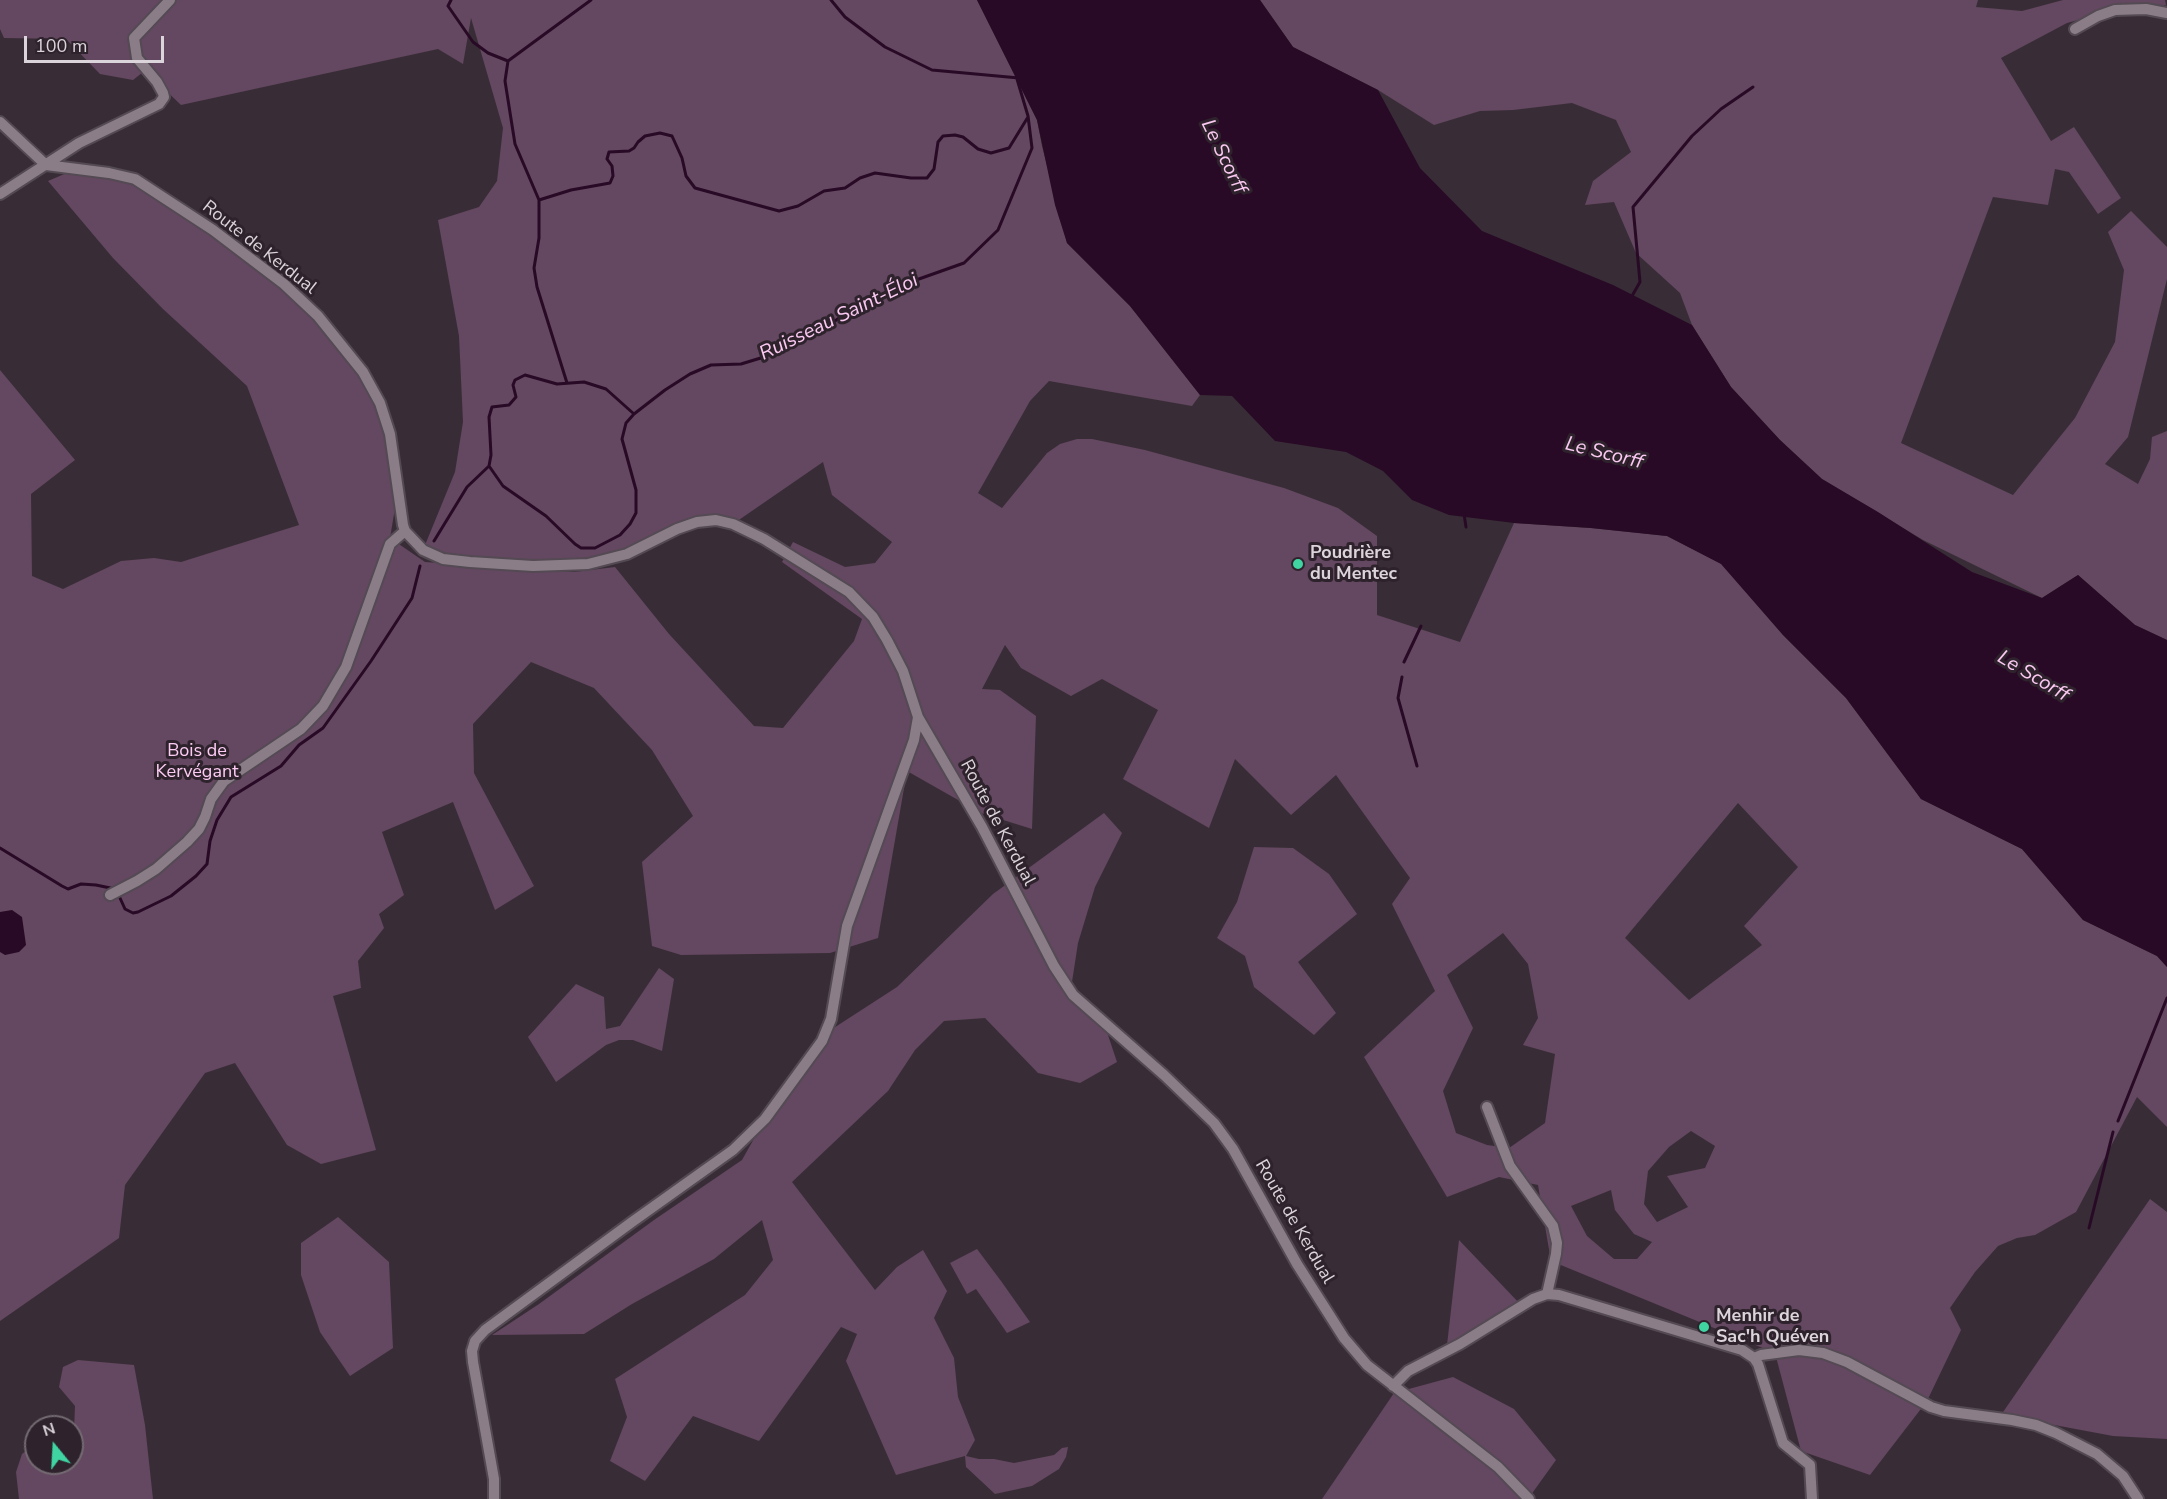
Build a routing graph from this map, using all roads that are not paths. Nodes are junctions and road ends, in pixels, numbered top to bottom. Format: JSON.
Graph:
{"nodes":[{"id":1,"x":170,"y":0,"type":"edge"},
{"id":2,"x":2167,"y":13,"type":"edge"},
{"id":3,"x":2074,"y":29,"type":"dead end"},
{"id":4,"x":0,"y":122,"type":"edge"},
{"id":5,"x":46,"y":165,"type":"junction"},
{"id":6,"x":0,"y":194,"type":"edge"},
{"id":7,"x":405,"y":531,"type":"junction"},
{"id":8,"x":918,"y":717,"type":"junction"},
{"id":9,"x":110,"y":895,"type":"dead end"},
{"id":10,"x":1487,"y":1107,"type":"dead end"},
{"id":11,"x":1547,"y":1294,"type":"junction"},
{"id":12,"x":1754,"y":1358,"type":"junction"},
{"id":13,"x":1393,"y":1386,"type":"junction"},
{"id":14,"x":494,"y":1499,"type":"edge"},
{"id":15,"x":1529,"y":1499,"type":"edge"},
{"id":16,"x":1812,"y":1499,"type":"edge"},
{"id":17,"x":2138,"y":1499,"type":"edge"}],
"edges":[{"from":1,"to":5,"type":"street"},
{"from":2,"to":3,"type":"street"},
{"from":4,"to":5,"type":"street"},
{"from":5,"to":6,"type":"street"},
{"from":5,"to":7,"type":"street","name":"Route de Kerdual"},
{"from":7,"to":8,"type":"street","name":"Route de Kerdual"},
{"from":7,"to":9,"type":"street"},
{"from":8,"to":13,"type":"street","name":"Route de Kerdual"},
{"from":8,"to":14,"type":"street"},
{"from":10,"to":11,"type":"street"},
{"from":11,"to":12,"type":"street"},
{"from":11,"to":13,"type":"street"},
{"from":12,"to":16,"type":"street"},
{"from":12,"to":17,"type":"street"},
{"from":13,"to":15,"type":"street","name":"Route de Kerdual"}]}
